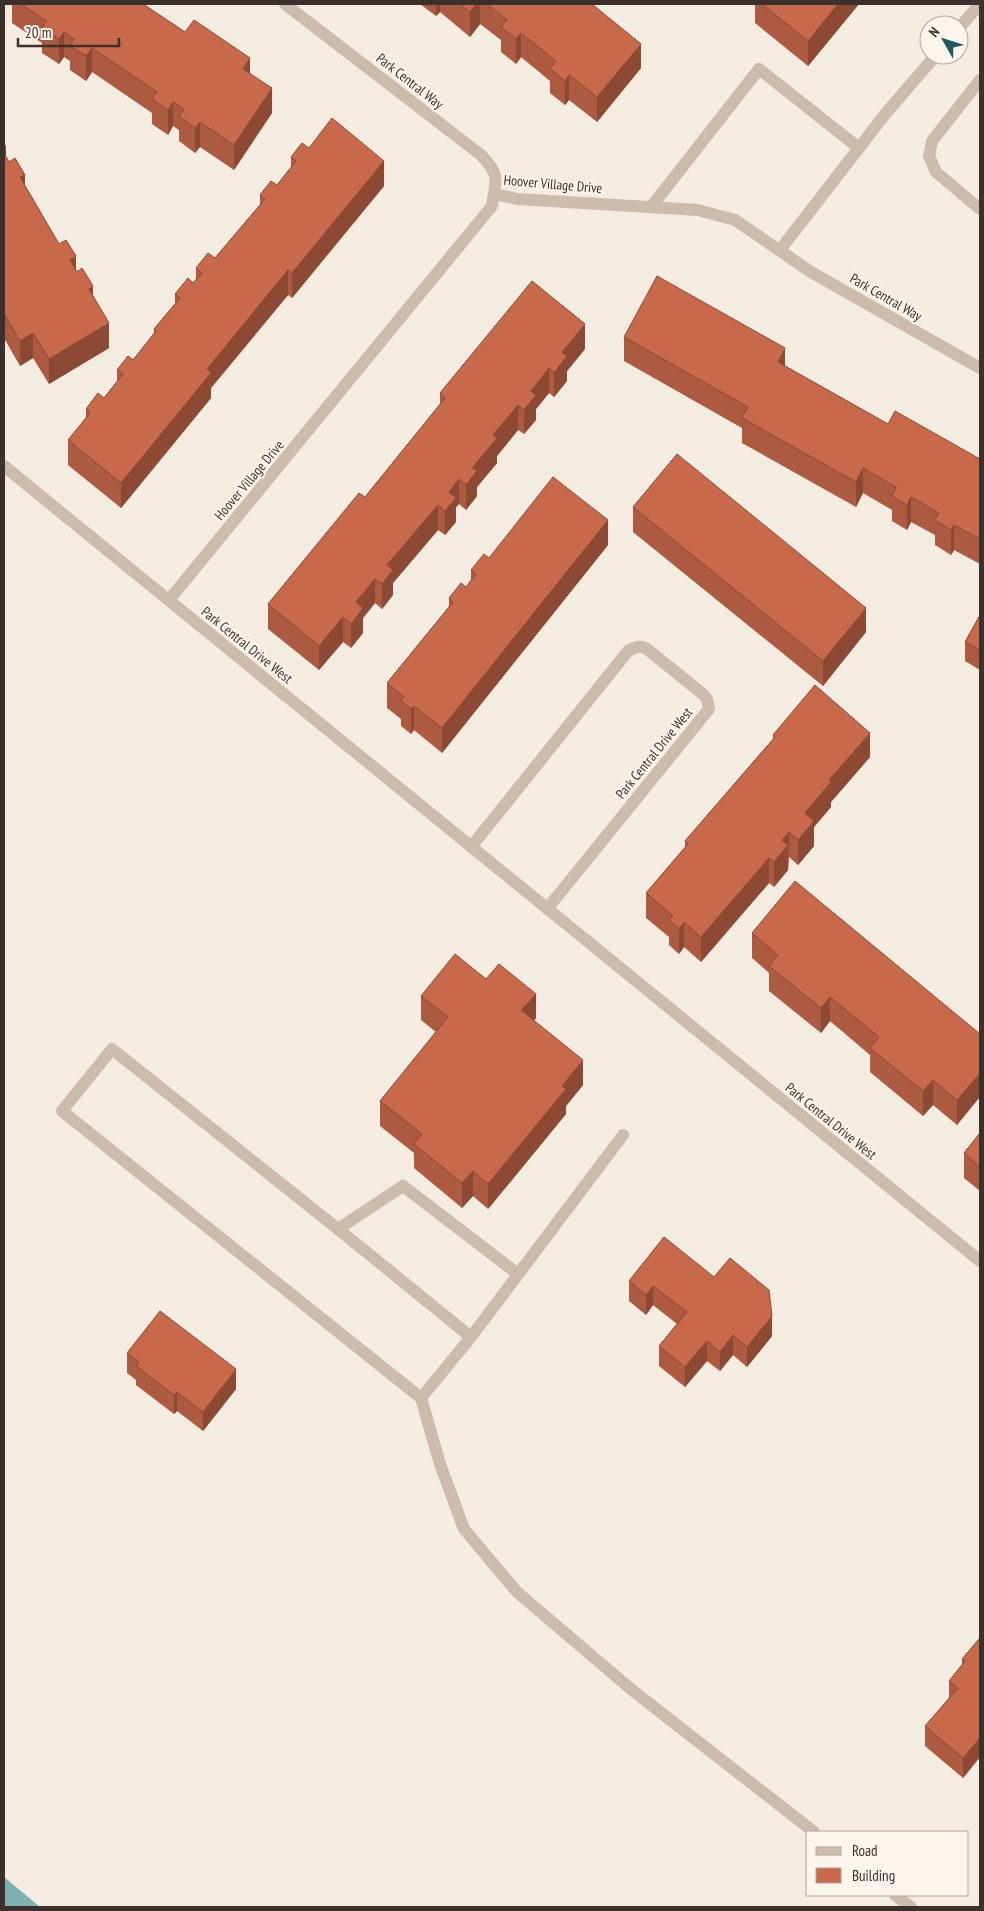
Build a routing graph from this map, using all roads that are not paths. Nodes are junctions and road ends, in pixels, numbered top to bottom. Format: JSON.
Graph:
{"nodes":[{"id":1,"x":285,"y":4,"type":"edge"},
{"id":2,"x":980,"y":4,"type":"edge"},
{"id":3,"x":969,"y":17,"type":"edge"},
{"id":4,"x":928,"y":65,"type":"edge"},
{"id":5,"x":980,"y":80,"type":"edge"},
{"id":6,"x":859,"y":148,"type":"junction"},
{"id":7,"x":495,"y":194,"type":"junction"},
{"id":8,"x":651,"y":207,"type":"junction"},
{"id":9,"x":980,"y":209,"type":"edge"},
{"id":10,"x":780,"y":250,"type":"junction"},
{"id":11,"x":980,"y":368,"type":"edge"},
{"id":12,"x":4,"y":466,"type":"edge"},
{"id":13,"x":169,"y":600,"type":"junction"},
{"id":14,"x":471,"y":847,"type":"junction"},
{"id":15,"x":547,"y":909,"type":"junction"},
{"id":16,"x":623,"y":1135,"type":"dead end"},
{"id":17,"x":338,"y":1229,"type":"junction"},
{"id":18,"x":980,"y":1261,"type":"edge"},
{"id":19,"x":518,"y":1274,"type":"junction"},
{"id":20,"x":471,"y":1337,"type":"junction"},
{"id":21,"x":422,"y":1398,"type":"junction"},
{"id":22,"x":813,"y":1831,"type":"edge"},
{"id":23,"x":896,"y":1896,"type":"edge"},
{"id":24,"x":911,"y":1907,"type":"edge"}],
"edges":[{"from":1,"to":7,"type":"street","name":"Park Central Way"},
{"from":2,"to":3,"type":"street"},
{"from":4,"to":6,"type":"street"},
{"from":5,"to":9,"type":"street"},
{"from":6,"to":8,"type":"street"},
{"from":6,"to":10,"type":"street"},
{"from":7,"to":8,"type":"street","name":"Hoover Village Drive"},
{"from":7,"to":13,"type":"street","name":"Hoover Village Drive"},
{"from":8,"to":10,"type":"street","name":"Hoover Village Drive"},
{"from":10,"to":11,"type":"street","name":"Park Central Way"},
{"from":12,"to":13,"type":"street","name":"Park Central Drive West"},
{"from":13,"to":14,"type":"street","name":"Park Central Drive West"},
{"from":14,"to":15,"type":"street","name":"Park Central Drive West"},
{"from":14,"to":15,"type":"street","name":"Park Central Drive West"},
{"from":15,"to":18,"type":"street","name":"Park Central Drive West"},
{"from":16,"to":19,"type":"street"},
{"from":17,"to":19,"type":"street"},
{"from":17,"to":20,"type":"street"},
{"from":17,"to":21,"type":"street"},
{"from":19,"to":20,"type":"street"},
{"from":20,"to":21,"type":"street"},
{"from":21,"to":22,"type":"street"},
{"from":23,"to":24,"type":"street"}]}
